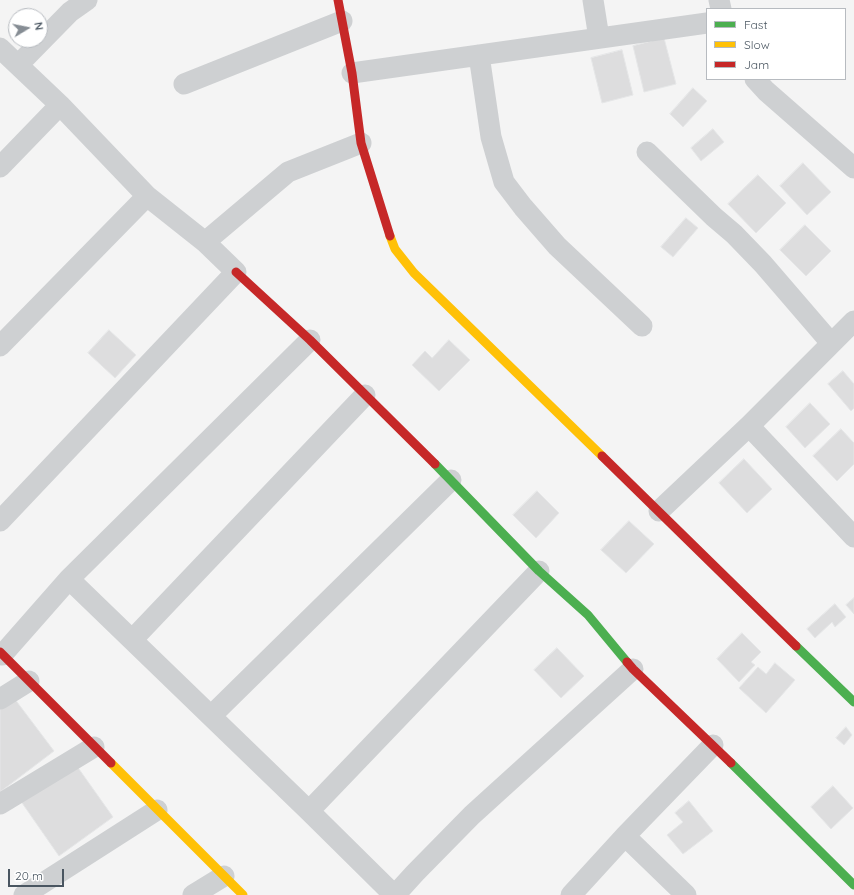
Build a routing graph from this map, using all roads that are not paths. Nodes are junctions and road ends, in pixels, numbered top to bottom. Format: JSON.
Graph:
{"nodes":[{"id":1,"x":87,"y":0,"type":"edge"},
{"id":2,"x":338,"y":0,"type":"edge"},
{"id":3,"x":592,"y":0,"type":"edge"},
{"id":4,"x":342,"y":21,"type":"junction"},
{"id":5,"x":706,"y":23,"type":"edge"},
{"id":6,"x":599,"y":38,"type":"junction"},
{"id":7,"x":0,"y":48,"type":"edge"},
{"id":8,"x":479,"y":55,"type":"junction"},
{"id":9,"x":18,"y":65,"type":"junction"},
{"id":10,"x":352,"y":73,"type":"junction"},
{"id":11,"x":756,"y":80,"type":"edge"},
{"id":12,"x":184,"y":84,"type":"dead end"},
{"id":13,"x":60,"y":105,"type":"junction"},
{"id":14,"x":360,"y":143,"type":"junction"},
{"id":15,"x":647,"y":152,"type":"dead end"},
{"id":16,"x":0,"y":167,"type":"edge"},
{"id":17,"x":854,"y":168,"type":"edge"},
{"id":18,"x":148,"y":196,"type":"junction"},
{"id":19,"x":204,"y":242,"type":"junction"},
{"id":20,"x":236,"y":272,"type":"junction"},
{"id":21,"x":854,"y":321,"type":"edge"},
{"id":22,"x":642,"y":326,"type":"dead end"},
{"id":23,"x":310,"y":340,"type":"junction"},
{"id":24,"x":831,"y":343,"type":"junction"},
{"id":25,"x":0,"y":346,"type":"edge"},
{"id":26,"x":365,"y":395,"type":"junction"},
{"id":27,"x":749,"y":426,"type":"junction"},
{"id":28,"x":451,"y":480,"type":"junction"},
{"id":29,"x":658,"y":512,"type":"junction"},
{"id":30,"x":0,"y":521,"type":"edge"},
{"id":31,"x":854,"y":537,"type":"edge"},
{"id":32,"x":539,"y":571,"type":"junction"},
{"id":33,"x":69,"y":579,"type":"junction"},
{"id":34,"x":132,"y":640,"type":"junction"},
{"id":35,"x":1,"y":654,"type":"edge"},
{"id":36,"x":633,"y":669,"type":"junction"},
{"id":37,"x":29,"y":681,"type":"junction"},
{"id":38,"x":0,"y":699,"type":"edge"},
{"id":39,"x":854,"y":702,"type":"edge"},
{"id":40,"x":211,"y":716,"type":"junction"},
{"id":41,"x":712,"y":745,"type":"junction"},
{"id":42,"x":94,"y":747,"type":"junction"},
{"id":43,"x":0,"y":804,"type":"edge"},
{"id":44,"x":157,"y":810,"type":"junction"},
{"id":45,"x":309,"y":811,"type":"junction"},
{"id":46,"x":625,"y":836,"type":"junction"},
{"id":47,"x":224,"y":876,"type":"junction"},
{"id":48,"x":854,"y":885,"type":"edge"},
{"id":49,"x":24,"y":895,"type":"edge"},
{"id":50,"x":193,"y":895,"type":"edge"},
{"id":51,"x":243,"y":895,"type":"edge"},
{"id":52,"x":394,"y":895,"type":"edge"},
{"id":53,"x":571,"y":895,"type":"edge"},
{"id":54,"x":686,"y":895,"type":"edge"}],
"edges":[{"from":1,"to":9,"type":"street"},
{"from":2,"to":4,"type":"street"},
{"from":3,"to":6,"type":"street"},
{"from":4,"to":10,"type":"street"},
{"from":4,"to":12,"type":"street"},
{"from":5,"to":6,"type":"street"},
{"from":6,"to":8,"type":"street"},
{"from":7,"to":9,"type":"street"},
{"from":8,"to":10,"type":"street"},
{"from":8,"to":22,"type":"street"},
{"from":9,"to":13,"type":"street"},
{"from":10,"to":14,"type":"street"},
{"from":11,"to":17,"type":"street"},
{"from":13,"to":16,"type":"street"},
{"from":13,"to":18,"type":"street"},
{"from":14,"to":19,"type":"street"},
{"from":14,"to":29,"type":"street"},
{"from":15,"to":24,"type":"street"},
{"from":18,"to":19,"type":"street"},
{"from":18,"to":25,"type":"street"},
{"from":19,"to":20,"type":"street"},
{"from":20,"to":23,"type":"street"},
{"from":20,"to":30,"type":"street"},
{"from":21,"to":24,"type":"street"},
{"from":23,"to":26,"type":"street"},
{"from":23,"to":33,"type":"street"},
{"from":24,"to":27,"type":"street"},
{"from":26,"to":28,"type":"street"},
{"from":26,"to":34,"type":"street"},
{"from":27,"to":29,"type":"street"},
{"from":27,"to":31,"type":"street"},
{"from":28,"to":32,"type":"street"},
{"from":28,"to":40,"type":"street"},
{"from":29,"to":39,"type":"street"},
{"from":32,"to":36,"type":"street"},
{"from":32,"to":45,"type":"street"},
{"from":33,"to":34,"type":"street"},
{"from":33,"to":35,"type":"street"},
{"from":34,"to":40,"type":"street"},
{"from":35,"to":37,"type":"street"},
{"from":36,"to":41,"type":"street"},
{"from":36,"to":52,"type":"street"},
{"from":37,"to":38,"type":"street"},
{"from":37,"to":42,"type":"street"},
{"from":40,"to":45,"type":"street"},
{"from":41,"to":46,"type":"street"},
{"from":41,"to":48,"type":"street"},
{"from":42,"to":43,"type":"street"},
{"from":42,"to":44,"type":"street"},
{"from":44,"to":47,"type":"street"},
{"from":44,"to":49,"type":"street"},
{"from":45,"to":52,"type":"street"},
{"from":46,"to":53,"type":"street"},
{"from":46,"to":54,"type":"street"},
{"from":47,"to":50,"type":"street"},
{"from":47,"to":51,"type":"street"}]}
